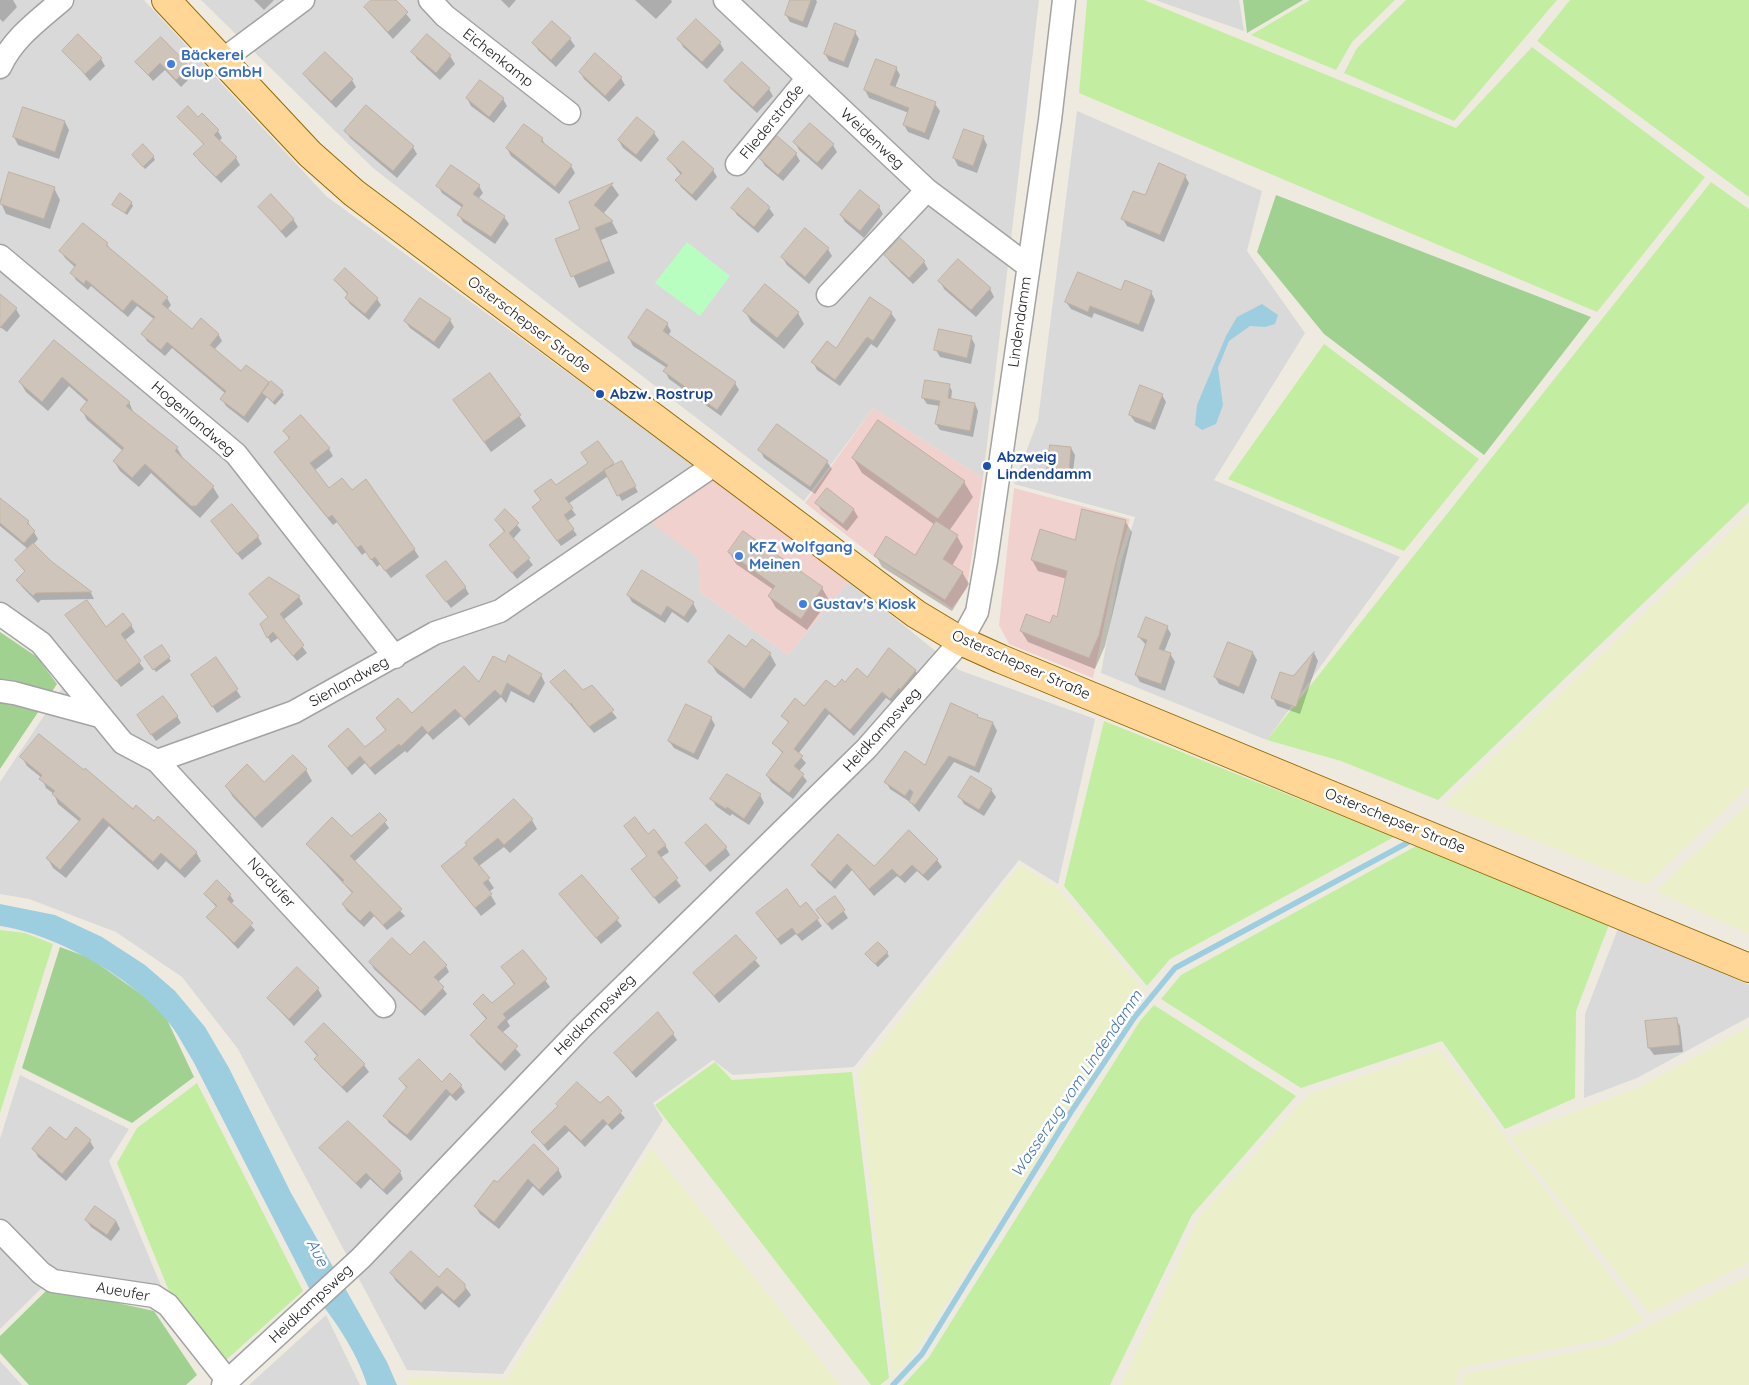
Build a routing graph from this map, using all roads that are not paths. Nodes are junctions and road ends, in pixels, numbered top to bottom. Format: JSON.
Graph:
{"nodes":[{"id":1,"x":62,"y":0,"type":"edge"},
{"id":2,"x":166,"y":0,"type":"edge"},
{"id":3,"x":303,"y":0,"type":"edge"},
{"id":4,"x":430,"y":0,"type":"edge"},
{"id":5,"x":725,"y":0,"type":"edge"},
{"id":6,"x":1064,"y":0,"type":"edge"},
{"id":7,"x":221,"y":61,"type":"junction"},
{"id":8,"x":0,"y":67,"type":"edge"},
{"id":9,"x":806,"y":79,"type":"junction"},
{"id":10,"x":569,"y":113,"type":"dead end"},
{"id":11,"x":736,"y":164,"type":"dead end"},
{"id":12,"x":927,"y":190,"type":"junction"},
{"id":13,"x":0,"y":256,"type":"edge"},
{"id":14,"x":1028,"y":266,"type":"junction"},
{"id":15,"x":828,"y":294,"type":"dead end"},
{"id":16,"x":714,"y":465,"type":"junction"},
{"id":17,"x":0,"y":614,"type":"edge"},
{"id":18,"x":961,"y":641,"type":"junction"},
{"id":19,"x":395,"y":657,"type":"junction"},
{"id":20,"x":0,"y":691,"type":"edge"},
{"id":21,"x":100,"y":716,"type":"junction"},
{"id":22,"x":157,"y":760,"type":"junction"},
{"id":23,"x":1749,"y":968,"type":"edge"},
{"id":24,"x":384,"y":1006,"type":"dead end"},
{"id":25,"x":0,"y":1232,"type":"edge"},
{"id":26,"x":226,"y":1383,"type":"edge"}],
"edges":[{"from":1,"to":8,"type":"street"},
{"from":2,"to":7,"type":"main road","name":"Osterschepser Straße"},
{"from":3,"to":7,"type":"street"},
{"from":4,"to":10,"type":"street","name":"Eichenkamp"},
{"from":5,"to":9,"type":"street","name":"Weidenweg"},
{"from":6,"to":14,"type":"street","name":"Lindendamm"},
{"from":7,"to":16,"type":"main road","name":"Osterschepser Straße"},
{"from":9,"to":11,"type":"street","name":"Fliederstraße"},
{"from":9,"to":12,"type":"street","name":"Weidenweg"},
{"from":12,"to":14,"type":"street","name":"Weidenweg"},
{"from":12,"to":15,"type":"street"},
{"from":13,"to":19,"type":"street","name":"Hogenlandweg"},
{"from":14,"to":18,"type":"street","name":"Lindendamm"},
{"from":16,"to":18,"type":"main road","name":"Osterschepser Straße"},
{"from":16,"to":19,"type":"street","name":"Sienlandweg"},
{"from":17,"to":21,"type":"street"},
{"from":18,"to":23,"type":"main road","name":"Osterschepser Straße"},
{"from":18,"to":26,"type":"street","name":"Heidkampsweg"},
{"from":19,"to":22,"type":"street","name":"Sienlandweg"},
{"from":20,"to":21,"type":"street"},
{"from":21,"to":22,"type":"street"},
{"from":22,"to":24,"type":"street","name":"Nordufer"},
{"from":25,"to":26,"type":"street","name":"Aueufer"}]}
